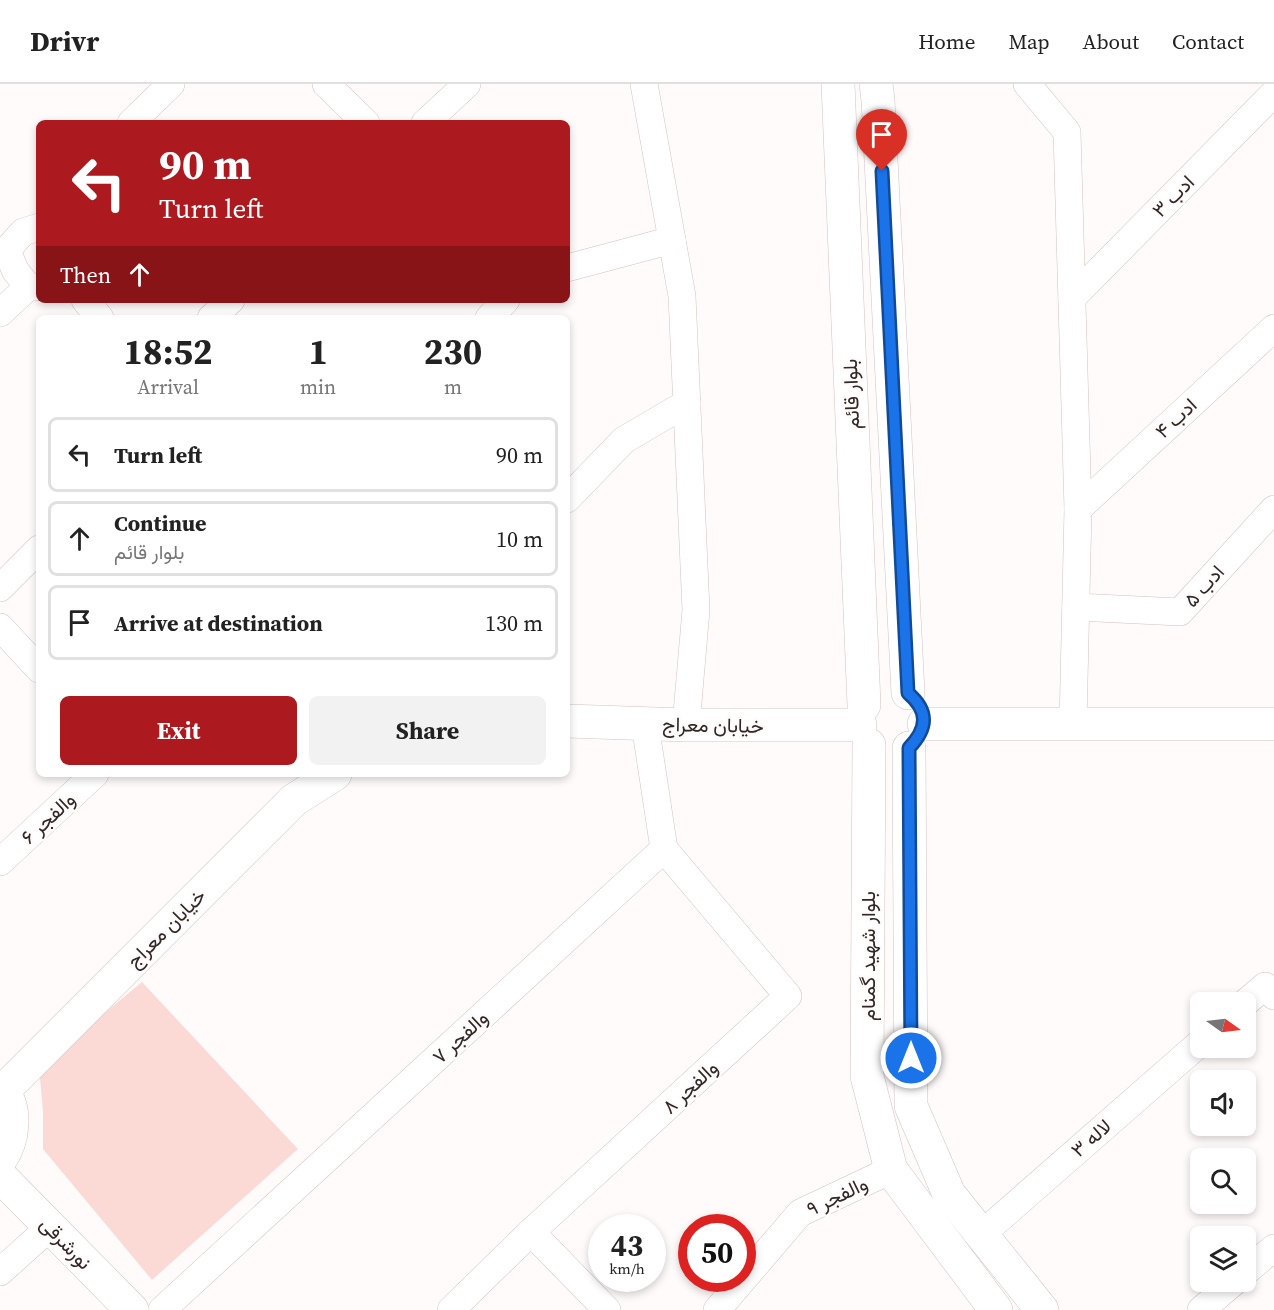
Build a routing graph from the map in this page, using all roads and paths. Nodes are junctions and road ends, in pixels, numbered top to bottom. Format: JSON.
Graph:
{"nodes":[{"id":1,"x":171,"y":84,"type":"edge"},
{"id":2,"x":326,"y":84,"type":"edge"},
{"id":3,"x":466,"y":84,"type":"edge"},
{"id":4,"x":644,"y":84,"type":"edge"},
{"id":5,"x":838,"y":84,"type":"edge"},
{"id":6,"x":876,"y":84,"type":"edge"},
{"id":7,"x":1027,"y":84,"type":"edge"},
{"id":8,"x":1274,"y":93,"type":"edge"},
{"id":9,"x":134,"y":120,"type":"edge"},
{"id":10,"x":363,"y":120,"type":"edge"},
{"id":11,"x":428,"y":120,"type":"edge"},
{"id":12,"x":36,"y":228,"type":"edge"},
{"id":13,"x":672,"y":240,"type":"junction"},
{"id":14,"x":3,"y":247,"type":"edge"},
{"id":15,"x":570,"y":267,"type":"edge"},
{"id":16,"x":34,"y":287,"type":"edge"},
{"id":17,"x":1072,"y":298,"type":"junction"},
{"id":18,"x":88,"y":303,"type":"edge"},
{"id":19,"x":228,"y":303,"type":"edge"},
{"id":20,"x":503,"y":303,"type":"edge"},
{"id":21,"x":0,"y":313,"type":"edge"},
{"id":22,"x":98,"y":315,"type":"edge"},
{"id":23,"x":214,"y":315,"type":"edge"},
{"id":24,"x":492,"y":315,"type":"edge"},
{"id":25,"x":1274,"y":328,"type":"edge"},
{"id":26,"x":687,"y":403,"type":"junction"},
{"id":27,"x":570,"y":496,"type":"edge"},
{"id":28,"x":1078,"y":509,"type":"junction"},
{"id":29,"x":1274,"y":509,"type":"edge"},
{"id":30,"x":36,"y":552,"type":"edge"},
{"id":31,"x":0,"y":588,"type":"edge"},
{"id":32,"x":1076,"y":607,"type":"junction"},
{"id":33,"x":0,"y":627,"type":"edge"},
{"id":34,"x":36,"y":666,"type":"edge"},
{"id":35,"x":908,"y":693,"type":"junction"},
{"id":36,"x":570,"y":722,"type":"edge"},
{"id":37,"x":645,"y":724,"type":"junction"},
{"id":38,"x":1073,"y":724,"type":"junction"},
{"id":39,"x":1274,"y":724,"type":"edge"},
{"id":40,"x":686,"y":725,"type":"junction"},
{"id":41,"x":864,"y":725,"type":"junction"},
{"id":42,"x":917,"y":736,"type":"junction"},
{"id":43,"x":92,"y":777,"type":"edge"},
{"id":44,"x":330,"y":777,"type":"edge"},
{"id":45,"x":664,"y":849,"type":"junction"},
{"id":46,"x":0,"y":862,"type":"edge"},
{"id":47,"x":1190,"y":1052,"type":"edge"},
{"id":48,"x":2,"y":1090,"type":"edge"},
{"id":49,"x":0,"y":1160,"type":"edge"},
{"id":50,"x":891,"y":1170,"type":"junction"},
{"id":51,"x":0,"y":1176,"type":"edge"},
{"id":52,"x":50,"y":1227,"type":"junction"},
{"id":53,"x":531,"y":1232,"type":"junction"},
{"id":54,"x":982,"y":1234,"type":"junction"},
{"id":55,"x":1274,"y":1248,"type":"edge"},
{"id":56,"x":1256,"y":1263,"type":"edge"},
{"id":57,"x":0,"y":1272,"type":"edge"},
{"id":58,"x":1222,"y":1292,"type":"edge"},
{"id":59,"x":132,"y":1310,"type":"edge"},
{"id":60,"x":162,"y":1310,"type":"edge"},
{"id":61,"x":451,"y":1310,"type":"edge"},
{"id":62,"x":607,"y":1310,"type":"edge"},
{"id":63,"x":717,"y":1310,"type":"edge"},
{"id":64,"x":996,"y":1310,"type":"edge"},
{"id":65,"x":1042,"y":1310,"type":"edge"},
{"id":66,"x":1201,"y":1310,"type":"edge"}],
"edges":[{"from":1,"to":9,"type":"street"},
{"from":2,"to":10,"type":"street"},
{"from":3,"to":11,"type":"street"},
{"from":4,"to":13,"type":"street"},
{"from":5,"to":41,"type":"main road","name":"بلوار قائم"},
{"from":6,"to":35,"type":"main road"},
{"from":7,"to":17,"type":"street"},
{"from":8,"to":17,"type":"street","name":"ادب ۳"},
{"from":12,"to":14,"type":"street"},
{"from":13,"to":15,"type":"street"},
{"from":13,"to":26,"type":"street"},
{"from":14,"to":16,"type":"street"},
{"from":16,"to":21,"type":"street"},
{"from":17,"to":28,"type":"street"},
{"from":18,"to":22,"type":"street"},
{"from":19,"to":23,"type":"street"},
{"from":20,"to":24,"type":"street"},
{"from":25,"to":28,"type":"street","name":"ادب ۴"},
{"from":26,"to":27,"type":"street"},
{"from":26,"to":40,"type":"street"},
{"from":28,"to":32,"type":"street"},
{"from":29,"to":32,"type":"street","name":"ادب ۵"},
{"from":30,"to":31,"type":"street"},
{"from":32,"to":38,"type":"street"},
{"from":33,"to":34,"type":"street"},
{"from":35,"to":41,"type":"main road"},
{"from":35,"to":42,"type":"main road"},
{"from":36,"to":37,"type":"main road","name":"خیابان معراج"},
{"from":37,"to":40,"type":"main road","name":"خیابان معراج"},
{"from":37,"to":45,"type":"street"},
{"from":38,"to":39,"type":"main road"},
{"from":38,"to":42,"type":"main road"},
{"from":40,"to":41,"type":"main road","name":"خیابان معراج"},
{"from":41,"to":42,"type":"main road"},
{"from":41,"to":50,"type":"main road","name":"بلوار شهید گمنام"},
{"from":42,"to":54,"type":"main road"},
{"from":43,"to":46,"type":"street","name":"والفجر ۶"},
{"from":44,"to":48,"type":"main road","name":"خیابان معراج"},
{"from":45,"to":53,"type":"street","name":"والفجر ۸"},
{"from":45,"to":60,"type":"street","name":"والفجر ۷"},
{"from":47,"to":54,"type":"street","name":"لاله ۳"},
{"from":48,"to":49,"type":"main road"},
{"from":50,"to":63,"type":"street","name":"والفجر ۹"},
{"from":50,"to":64,"type":"main road","name":"بلوار شهید گمنام"},
{"from":51,"to":52,"type":"main road","name":"نورشرقی"},
{"from":52,"to":57,"type":"street"},
{"from":52,"to":59,"type":"main road","name":"نورشرقی"},
{"from":53,"to":61,"type":"street","name":"والفجر ۸"},
{"from":53,"to":62,"type":"street"},
{"from":54,"to":65,"type":"main road"},
{"from":55,"to":56,"type":"street"},
{"from":58,"to":66,"type":"street"}]}
